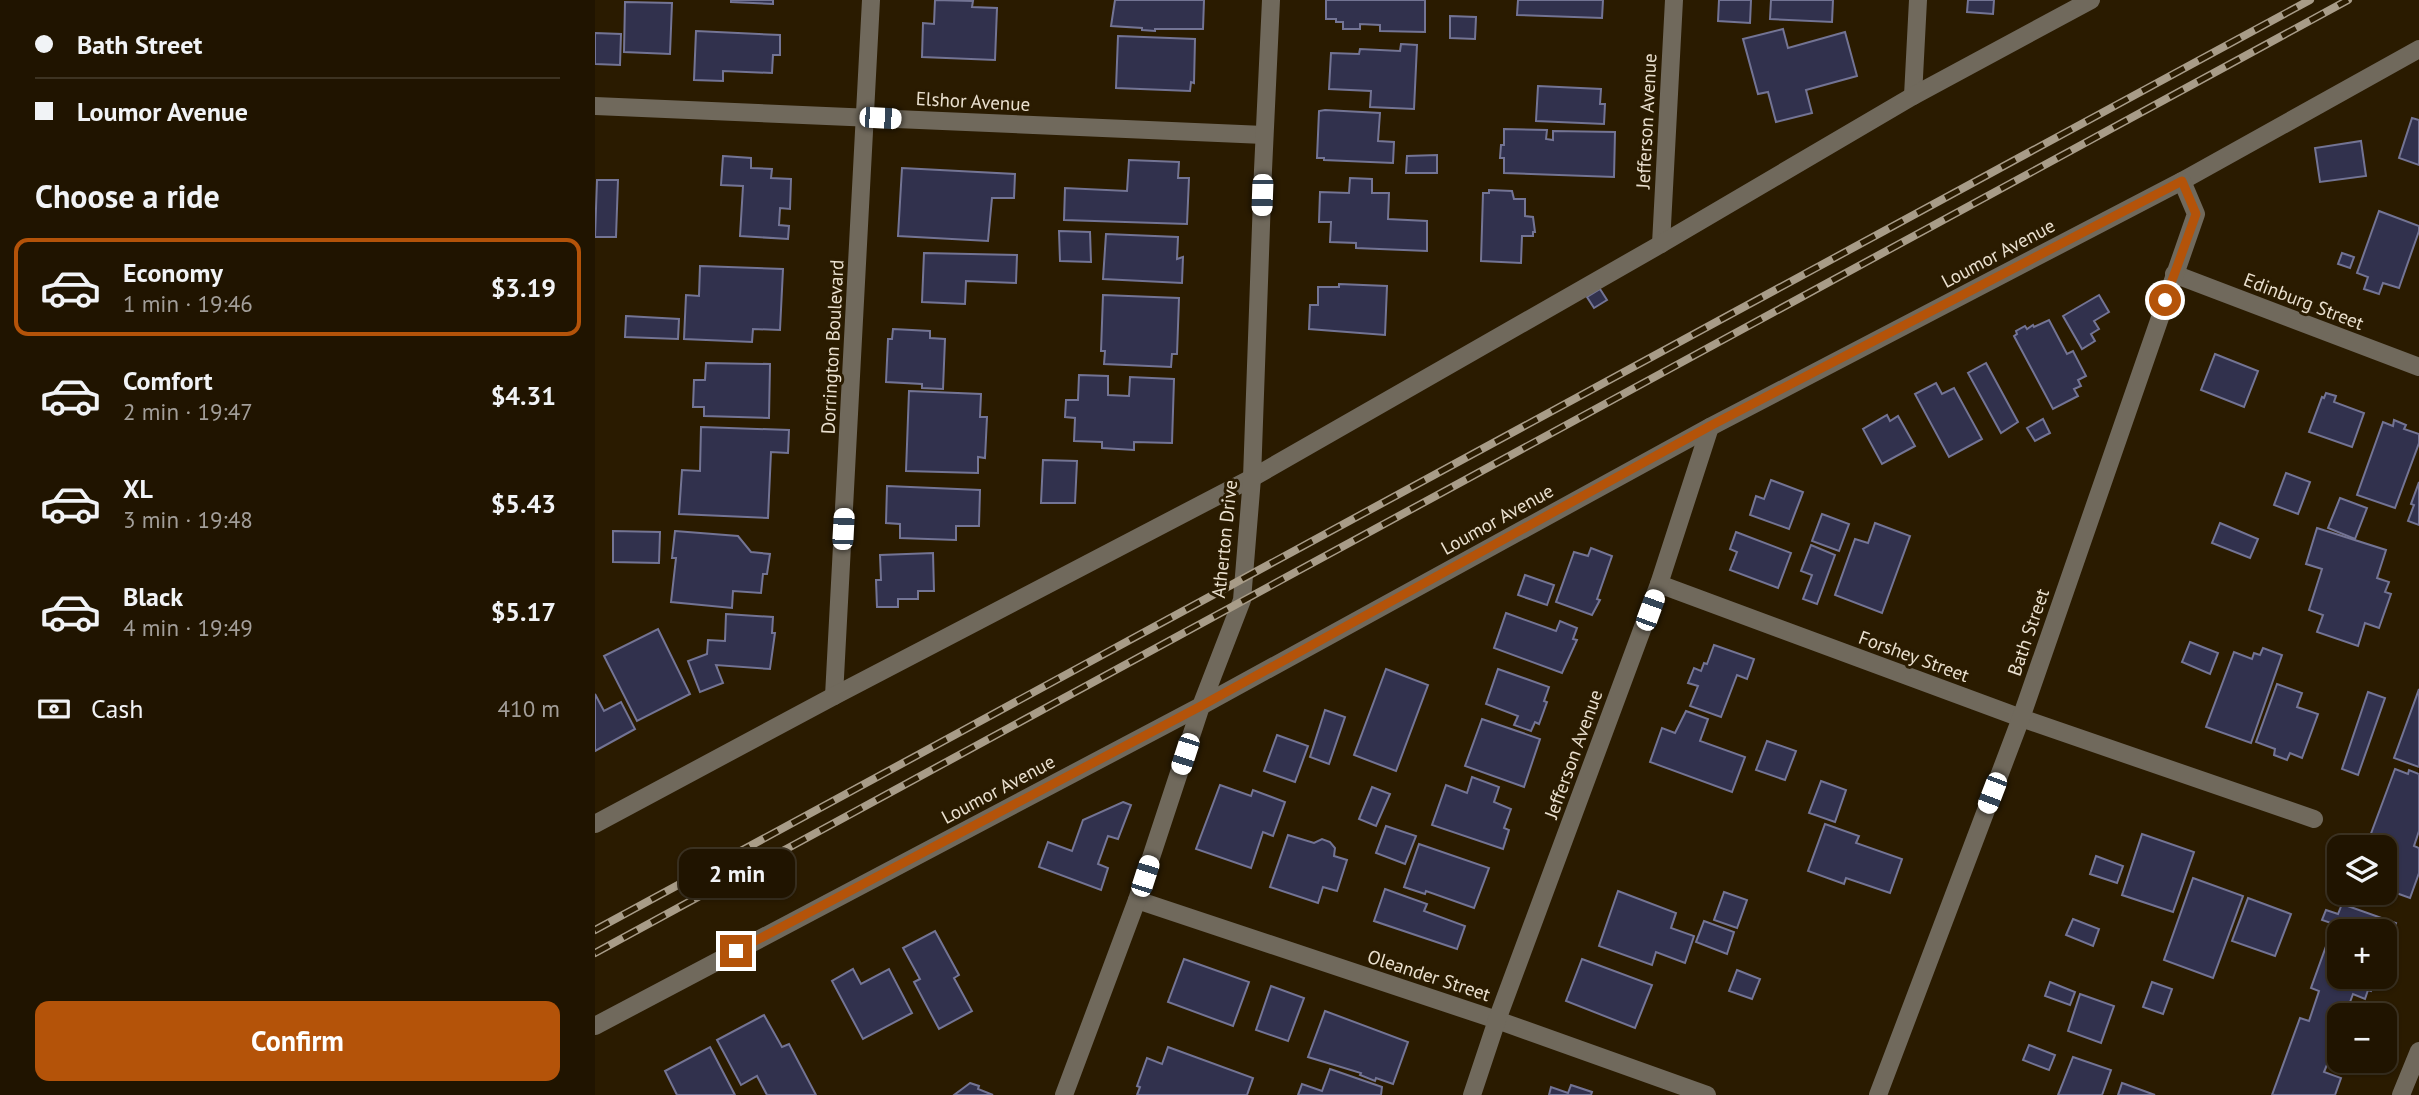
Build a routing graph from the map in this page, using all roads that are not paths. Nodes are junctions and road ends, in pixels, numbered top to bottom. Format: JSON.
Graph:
{"nodes":[{"id":1,"x":871,"y":0,"type":"edge"},
{"id":2,"x":1271,"y":0,"type":"edge"},
{"id":3,"x":1674,"y":0,"type":"edge"},
{"id":4,"x":1918,"y":0,"type":"edge"},
{"id":5,"x":2091,"y":0,"type":"edge"},
{"id":6,"x":2419,"y":49,"type":"edge"},
{"id":7,"x":1913,"y":96,"type":"junction"},
{"id":8,"x":595,"y":106,"type":"edge"},
{"id":9,"x":865,"y":117,"type":"junction"},
{"id":10,"x":1264,"y":135,"type":"junction"},
{"id":11,"x":2182,"y":181,"type":"junction"},
{"id":12,"x":1661,"y":244,"type":"junction"},
{"id":13,"x":2174,"y":274,"type":"junction"},
{"id":14,"x":2419,"y":367,"type":"edge"},
{"id":15,"x":1710,"y":426,"type":"junction"},
{"id":16,"x":1252,"y":478,"type":"junction"},
{"id":17,"x":1659,"y":584,"type":"junction"},
{"id":18,"x":834,"y":696,"type":"junction"},
{"id":19,"x":1201,"y":706,"type":"junction"},
{"id":20,"x":2021,"y":718,"type":"junction"},
{"id":21,"x":2314,"y":819,"type":"dead end"},
{"id":22,"x":595,"y":824,"type":"edge"},
{"id":23,"x":1137,"y":900,"type":"junction"},
{"id":24,"x":1497,"y":1020,"type":"junction"},
{"id":25,"x":595,"y":1026,"type":"edge"},
{"id":26,"x":2419,"y":1051,"type":"edge"},
{"id":27,"x":1064,"y":1095,"type":"edge"},
{"id":28,"x":1472,"y":1095,"type":"edge"},
{"id":29,"x":1707,"y":1095,"type":"edge"},
{"id":30,"x":1878,"y":1095,"type":"edge"},
{"id":31,"x":2401,"y":1095,"type":"edge"}],
"edges":[{"from":1,"to":9,"type":"street","name":"Dorrington Boulevard"},
{"from":2,"to":10,"type":"street","name":"Atherton Drive"},
{"from":3,"to":12,"type":"street","name":"Jefferson Avenue"},
{"from":4,"to":7,"type":"street"},
{"from":5,"to":7,"type":"street"},
{"from":6,"to":11,"type":"street","name":"Loumor Avenue"},
{"from":7,"to":12,"type":"street"},
{"from":8,"to":9,"type":"street","name":"Elshor Avenue"},
{"from":9,"to":10,"type":"street","name":"Elshor Avenue"},
{"from":9,"to":18,"type":"street","name":"Dorrington Boulevard"},
{"from":10,"to":16,"type":"street","name":"Atherton Drive"},
{"from":11,"to":13,"type":"street","name":"Bath Street"},
{"from":11,"to":15,"type":"street","name":"Loumor Avenue"},
{"from":12,"to":16,"type":"street"},
{"from":13,"to":14,"type":"street","name":"Edinburg Street"},
{"from":13,"to":20,"type":"street","name":"Bath Street"},
{"from":15,"to":17,"type":"street","name":"Jefferson Avenue"},
{"from":15,"to":19,"type":"street","name":"Loumor Avenue"},
{"from":16,"to":18,"type":"street"},
{"from":16,"to":19,"type":"street","name":"Atherton Drive"},
{"from":17,"to":20,"type":"street","name":"Forshey Street"},
{"from":17,"to":24,"type":"street","name":"Jefferson Avenue"},
{"from":18,"to":22,"type":"street"},
{"from":19,"to":23,"type":"street","name":"Atherton Drive"},
{"from":19,"to":25,"type":"street","name":"Loumor Avenue"},
{"from":20,"to":21,"type":"street","name":"Forshey Street"},
{"from":20,"to":30,"type":"street","name":"Bath Street"},
{"from":23,"to":24,"type":"street","name":"Oleander Street"},
{"from":23,"to":27,"type":"street","name":"Atherton Drive"},
{"from":24,"to":28,"type":"street","name":"Jefferson Avenue"},
{"from":24,"to":29,"type":"street","name":"Oleander Street"},
{"from":26,"to":31,"type":"street"}]}
